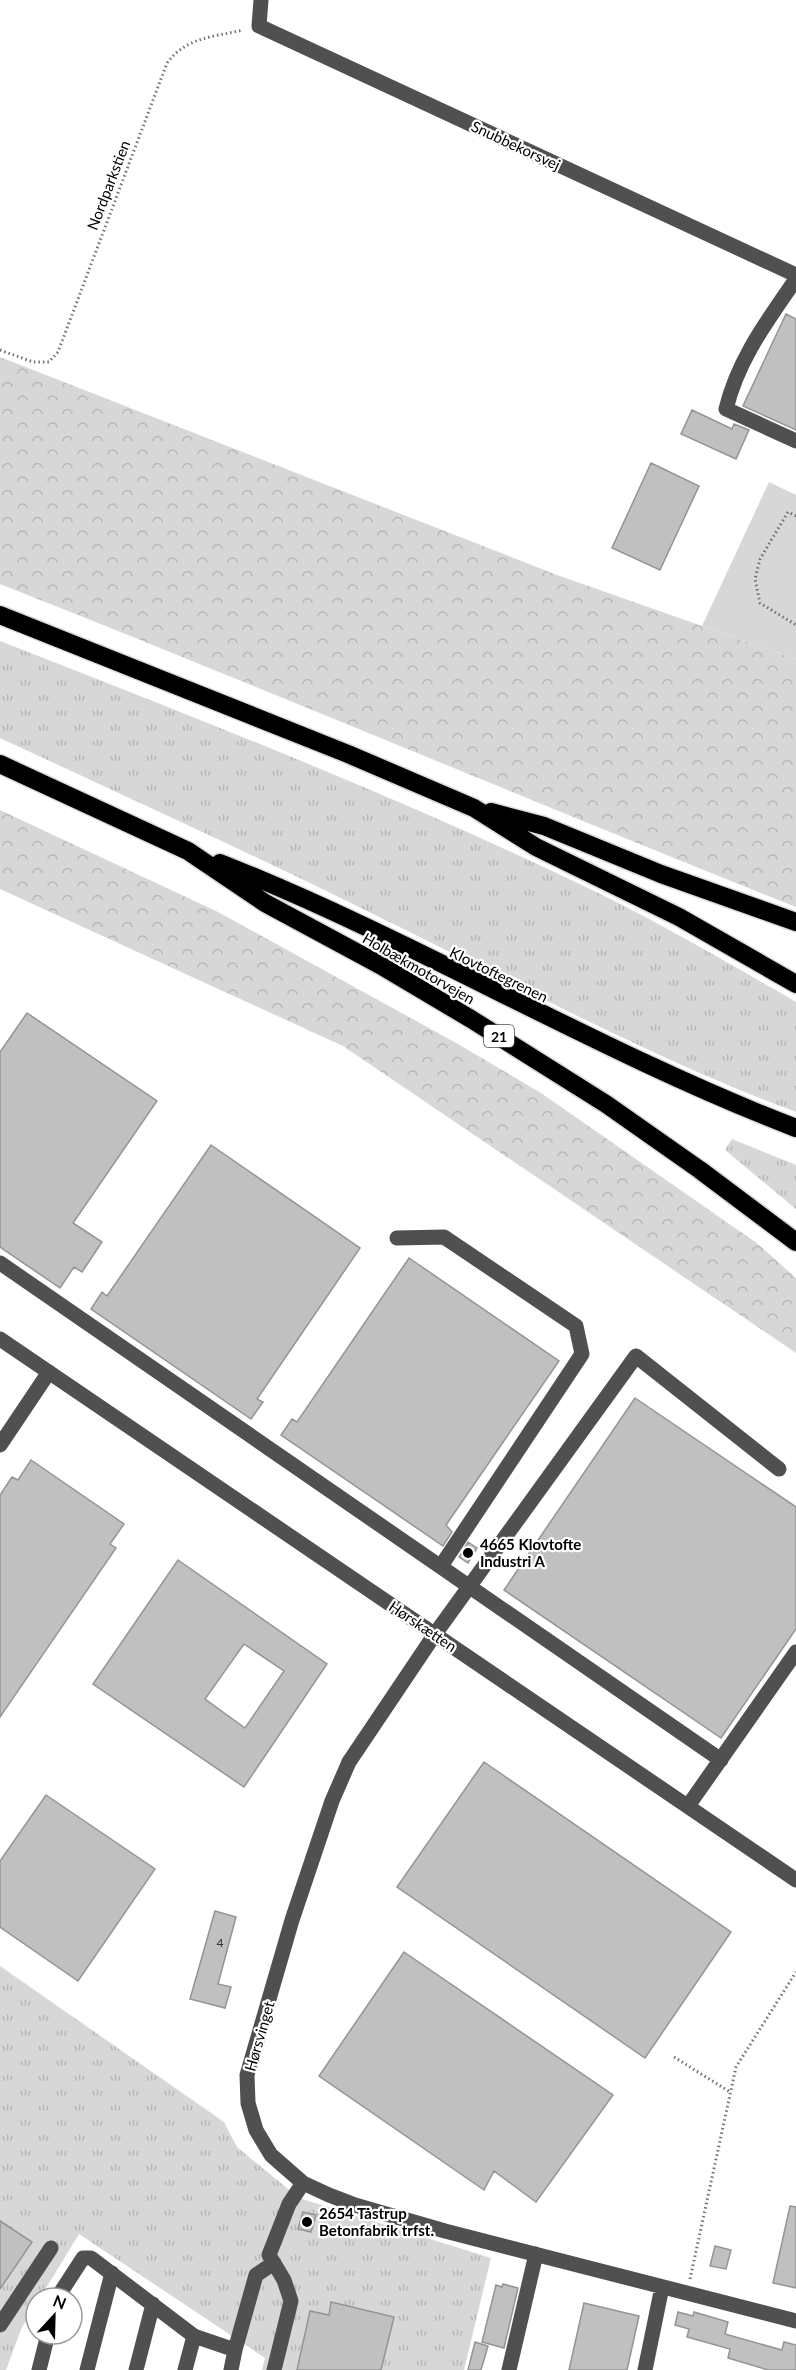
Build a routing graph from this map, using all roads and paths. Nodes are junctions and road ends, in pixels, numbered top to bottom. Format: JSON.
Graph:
{"nodes":[{"id":1,"x":261,"y":0,"type":"edge"},
{"id":2,"x":259,"y":26,"type":"junction"},
{"id":3,"x":796,"y":277,"type":"edge"},
{"id":4,"x":0,"y":350,"type":"edge"},
{"id":5,"x":796,"y":441,"type":"edge"},
{"id":6,"x":796,"y":516,"type":"edge"},
{"id":7,"x":0,"y":615,"type":"edge"},
{"id":8,"x":796,"y":625,"type":"edge"},
{"id":9,"x":0,"y":764,"type":"edge"},
{"id":10,"x":474,"y":808,"type":"junction"},
{"id":11,"x":188,"y":851,"type":"junction"},
{"id":12,"x":796,"y":922,"type":"edge"},
{"id":13,"x":796,"y":984,"type":"edge"},
{"id":14,"x":796,"y":1128,"type":"edge"},
{"id":15,"x":397,"y":1238,"type":"dead end"},
{"id":16,"x":796,"y":1242,"type":"edge"},
{"id":17,"x":0,"y":1263,"type":"edge"},
{"id":18,"x":0,"y":1339,"type":"edge"},
{"id":19,"x":49,"y":1372,"type":"junction"},
{"id":20,"x":0,"y":1445,"type":"edge"},
{"id":21,"x":779,"y":1469,"type":"dead end"},
{"id":22,"x":441,"y":1566,"type":"junction"},
{"id":23,"x":471,"y":1586,"type":"junction"},
{"id":24,"x":435,"y":1634,"type":"junction"},
{"id":25,"x":796,"y":1652,"type":"edge"},
{"id":26,"x":721,"y":1760,"type":"junction"},
{"id":27,"x":688,"y":1806,"type":"junction"},
{"id":28,"x":796,"y":1880,"type":"edge"},
{"id":29,"x":796,"y":1972,"type":"edge"},
{"id":30,"x":674,"y":2057,"type":"dead end"},
{"id":31,"x":730,"y":2092,"type":"junction"},
{"id":32,"x":303,"y":2183,"type":"junction"},
{"id":33,"x":51,"y":2248,"type":"dead end"},
{"id":34,"x":536,"y":2254,"type":"junction"},
{"id":35,"x":274,"y":2263,"type":"junction"},
{"id":36,"x":112,"y":2274,"type":"junction"},
{"id":37,"x":65,"y":2286,"type":"edge"},
{"id":38,"x":665,"y":2288,"type":"junction"},
{"id":39,"x":687,"y":2292,"type":"junction"},
{"id":40,"x":153,"y":2304,"type":"junction"},
{"id":41,"x":796,"y":2321,"type":"edge"},
{"id":42,"x":0,"y":2325,"type":"edge"},
{"id":43,"x":194,"y":2336,"type":"junction"},
{"id":44,"x":45,"y":2346,"type":"edge"},
{"id":45,"x":235,"y":2350,"type":"junction"},
{"id":46,"x":39,"y":2370,"type":"edge"},
{"id":47,"x":87,"y":2370,"type":"edge"},
{"id":48,"x":136,"y":2370,"type":"edge"},
{"id":49,"x":185,"y":2370,"type":"edge"},
{"id":50,"x":231,"y":2370,"type":"edge"},
{"id":51,"x":274,"y":2370,"type":"edge"},
{"id":52,"x":509,"y":2370,"type":"edge"},
{"id":53,"x":645,"y":2370,"type":"edge"}],
"edges":[{"from":1,"to":2,"type":"street"},
{"from":2,"to":3,"type":"street","name":"Snubbekorsvej"},
{"from":2,"to":4,"type":"path","name":"Nordparkstien"},
{"from":3,"to":5,"type":"street"},
{"from":6,"to":8,"type":"path"},
{"from":7,"to":10,"type":"highway"},
{"from":9,"to":11,"type":"highway","name":"Holbækmotorvejen","number":"21"},
{"from":10,"to":12,"type":"highway"},
{"from":10,"to":13,"type":"highway"},
{"from":11,"to":14,"type":"highway","name":"Klovtoftegrenen"},
{"from":11,"to":16,"type":"highway","name":"Holbækmotorvejen","number":"21"},
{"from":15,"to":22,"type":"street"},
{"from":17,"to":22,"type":"street"},
{"from":18,"to":19,"type":"street","name":"Hørskætten"},
{"from":19,"to":20,"type":"street"},
{"from":19,"to":24,"type":"street","name":"Hørskætten"},
{"from":21,"to":23,"type":"street","name":"Hørsvinget"},
{"from":22,"to":23,"type":"street"},
{"from":23,"to":24,"type":"street","name":"Hørsvinget"},
{"from":23,"to":26,"type":"street"},
{"from":24,"to":27,"type":"street","name":"Hørskætten"},
{"from":24,"to":32,"type":"street","name":"Hørsvinget"},
{"from":25,"to":26,"type":"street"},
{"from":26,"to":27,"type":"street"},
{"from":27,"to":28,"type":"street","name":"Hørskætten"},
{"from":29,"to":31,"type":"path"},
{"from":30,"to":31,"type":"path"},
{"from":31,"to":39,"type":"path"},
{"from":32,"to":34,"type":"street","name":"Hørsvinget"},
{"from":32,"to":35,"type":"street"},
{"from":33,"to":42,"type":"street"},
{"from":34,"to":38,"type":"street","name":"Hørsvinget"},
{"from":34,"to":52,"type":"street"},
{"from":35,"to":45,"type":"street"},
{"from":35,"to":51,"type":"street"},
{"from":36,"to":37,"type":"street"},
{"from":36,"to":40,"type":"street"},
{"from":36,"to":47,"type":"street"},
{"from":38,"to":39,"type":"street","name":"Hørsvinget"},
{"from":38,"to":53,"type":"street"},
{"from":39,"to":41,"type":"street","name":"Hørsvinget"},
{"from":40,"to":43,"type":"street"},
{"from":40,"to":48,"type":"street"},
{"from":43,"to":45,"type":"street"},
{"from":43,"to":49,"type":"street"},
{"from":44,"to":46,"type":"street"},
{"from":45,"to":50,"type":"street"}]}
